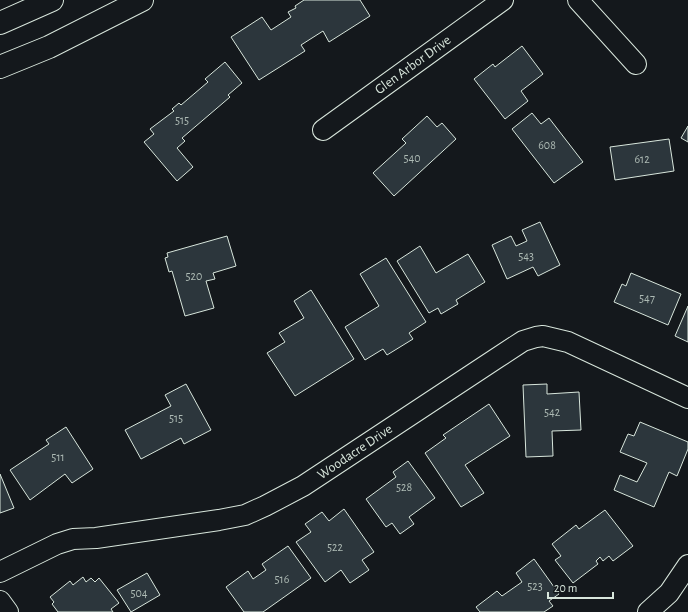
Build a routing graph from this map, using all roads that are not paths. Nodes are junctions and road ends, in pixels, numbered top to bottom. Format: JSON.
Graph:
{"nodes":[{"id":1,"x":52,"y":0,"type":"edge"},
{"id":2,"x":142,"y":0,"type":"edge"},
{"id":3,"x":503,"y":0,"type":"edge"},
{"id":4,"x":578,"y":0,"type":"edge"},
{"id":5,"x":0,"y":23,"type":"edge"},
{"id":6,"x":636,"y":64,"type":"dead end"},
{"id":7,"x":0,"y":67,"type":"edge"},
{"id":8,"x":323,"y":130,"type":"dead end"},
{"id":9,"x":688,"y":398,"type":"edge"},
{"id":10,"x":688,"y":565,"type":"edge"},
{"id":11,"x":0,"y":572,"type":"edge"},
{"id":12,"x":0,"y":602,"type":"edge"},
{"id":13,"x":8,"y":612,"type":"edge"},
{"id":14,"x":648,"y":612,"type":"edge"}],
"edges":[{"from":1,"to":5,"type":"main road"},
{"from":2,"to":7,"type":"main road"},
{"from":3,"to":8,"type":"street","name":"Glen Arbor Drive"},
{"from":4,"to":6,"type":"street"},
{"from":9,"to":11,"type":"street","name":"Woodacre Drive"},
{"from":10,"to":14,"type":"street"},
{"from":12,"to":13,"type":"street"}]}
